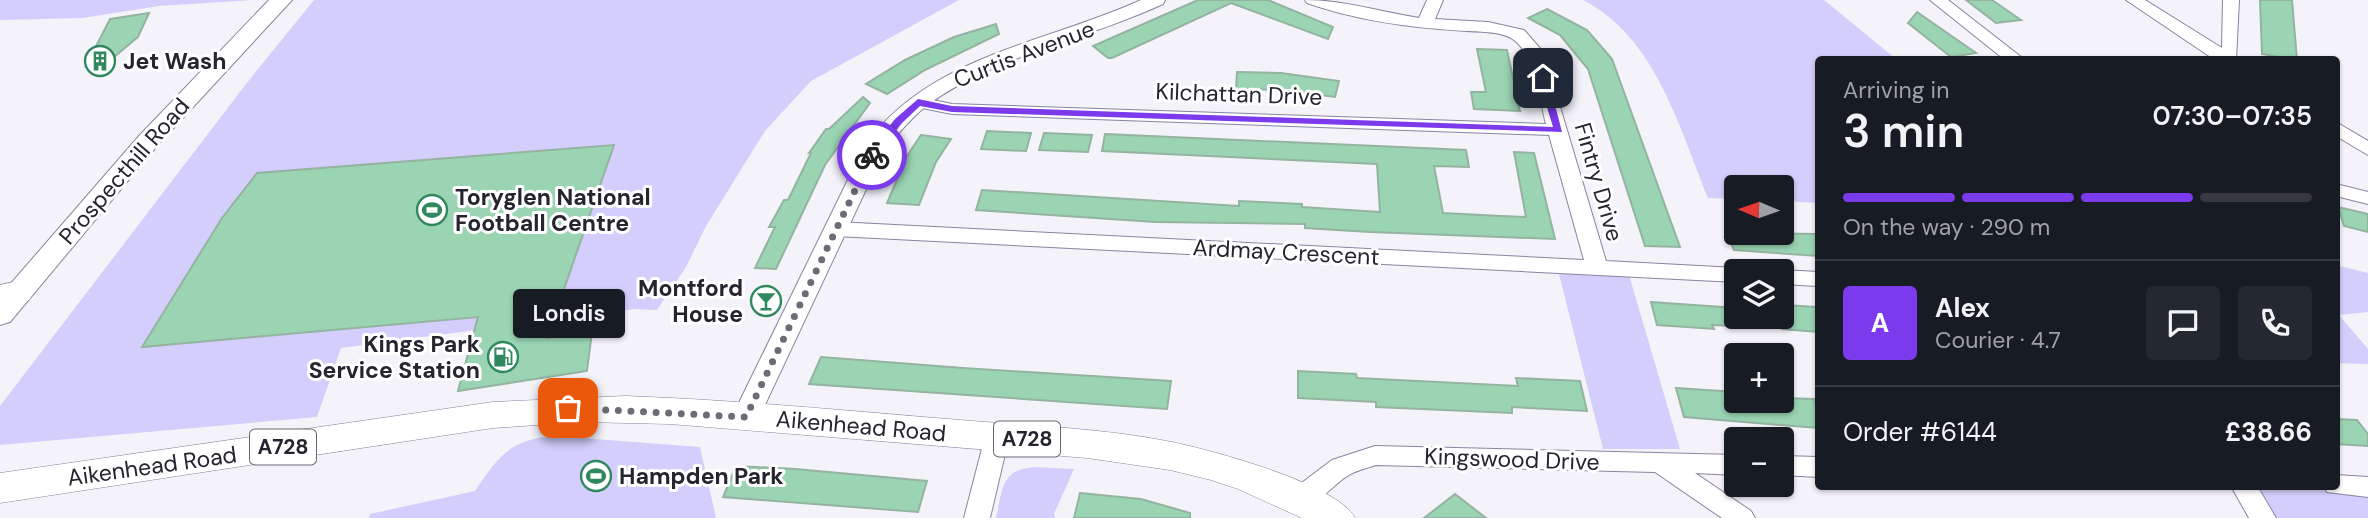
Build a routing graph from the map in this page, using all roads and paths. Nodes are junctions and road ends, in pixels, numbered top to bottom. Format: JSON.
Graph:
{"nodes":[{"id":1,"x":281,"y":0,"type":"edge"},
{"id":2,"x":1156,"y":0,"type":"edge"},
{"id":3,"x":1313,"y":0,"type":"edge"},
{"id":4,"x":1434,"y":0,"type":"edge"},
{"id":5,"x":1938,"y":0,"type":"edge"},
{"id":6,"x":2134,"y":0,"type":"edge"},
{"id":7,"x":2231,"y":0,"type":"edge"},
{"id":8,"x":1425,"y":24,"type":"junction"},
{"id":9,"x":2012,"y":56,"type":"edge"},
{"id":10,"x":2223,"y":56,"type":"edge"},
{"id":11,"x":2227,"y":56,"type":"edge"},
{"id":12,"x":918,"y":102,"type":"junction"},
{"id":13,"x":1559,"y":130,"type":"junction"},
{"id":14,"x":2340,"y":130,"type":"edge"},
{"id":15,"x":2364,"y":143,"type":"edge"},
{"id":16,"x":2340,"y":191,"type":"edge"},
{"id":17,"x":2368,"y":198,"type":"edge"},
{"id":18,"x":836,"y":229,"type":"junction"},
{"id":19,"x":1597,"y":268,"type":"junction"},
{"id":20,"x":1724,"y":274,"type":"edge"},
{"id":21,"x":1794,"y":278,"type":"edge"},
{"id":22,"x":1815,"y":279,"type":"edge"},
{"id":23,"x":6,"y":301,"type":"edge"},
{"id":24,"x":746,"y":417,"type":"junction"},
{"id":25,"x":997,"y":437,"type":"junction"},
{"id":26,"x":1658,"y":463,"type":"junction"},
{"id":27,"x":1724,"y":465,"type":"edge"},
{"id":28,"x":1794,"y":466,"type":"edge"},
{"id":29,"x":1815,"y":467,"type":"edge"},
{"id":30,"x":2340,"y":485,"type":"edge"},
{"id":31,"x":2368,"y":486,"type":"edge"},
{"id":32,"x":0,"y":488,"type":"edge"},
{"id":33,"x":2246,"y":490,"type":"edge"},
{"id":34,"x":1300,"y":498,"type":"junction"},
{"id":35,"x":977,"y":518,"type":"edge"},
{"id":36,"x":1336,"y":518,"type":"edge"},
{"id":37,"x":1742,"y":518,"type":"edge"},
{"id":38,"x":2263,"y":518,"type":"edge"}],
"edges":[{"from":1,"to":23,"type":"main road","name":"Prospecthill Road"},
{"from":2,"to":12,"type":"street","name":"Curtis Avenue"},
{"from":3,"to":8,"type":"street","name":"Fintry Drive"},
{"from":4,"to":8,"type":"street"},
{"from":5,"to":9,"type":"street"},
{"from":6,"to":10,"type":"street"},
{"from":7,"to":11,"type":"street"},
{"from":8,"to":13,"type":"street","name":"Fintry Drive"},
{"from":12,"to":13,"type":"street","name":"Kilchattan Drive"},
{"from":12,"to":18,"type":"street","name":"Curtis Avenue"},
{"from":13,"to":19,"type":"street","name":"Fintry Drive"},
{"from":14,"to":15,"type":"street"},
{"from":16,"to":17,"type":"street"},
{"from":18,"to":19,"type":"street","name":"Ardmay Crescent"},
{"from":18,"to":24,"type":"street","name":"Curtis Avenue"},
{"from":19,"to":20,"type":"street","name":"Ardmay Crescent"},
{"from":21,"to":22,"type":"street"},
{"from":24,"to":25,"type":"main road","name":"Aikenhead Road","number":"A728"},
{"from":24,"to":32,"type":"main road","name":"Aikenhead Road","number":"A728"},
{"from":25,"to":34,"type":"main road","name":"Aikenhead Road","number":"A728"},
{"from":25,"to":35,"type":"street"},
{"from":26,"to":27,"type":"street","name":"Kingswood Drive"},
{"from":26,"to":34,"type":"street","name":"Kingswood Drive"},
{"from":26,"to":37,"type":"street"},
{"from":28,"to":29,"type":"street"},
{"from":30,"to":31,"type":"street"},
{"from":33,"to":38,"type":"street"},
{"from":34,"to":36,"type":"main road","name":"Aikenhead Road","number":"A728"}]}
